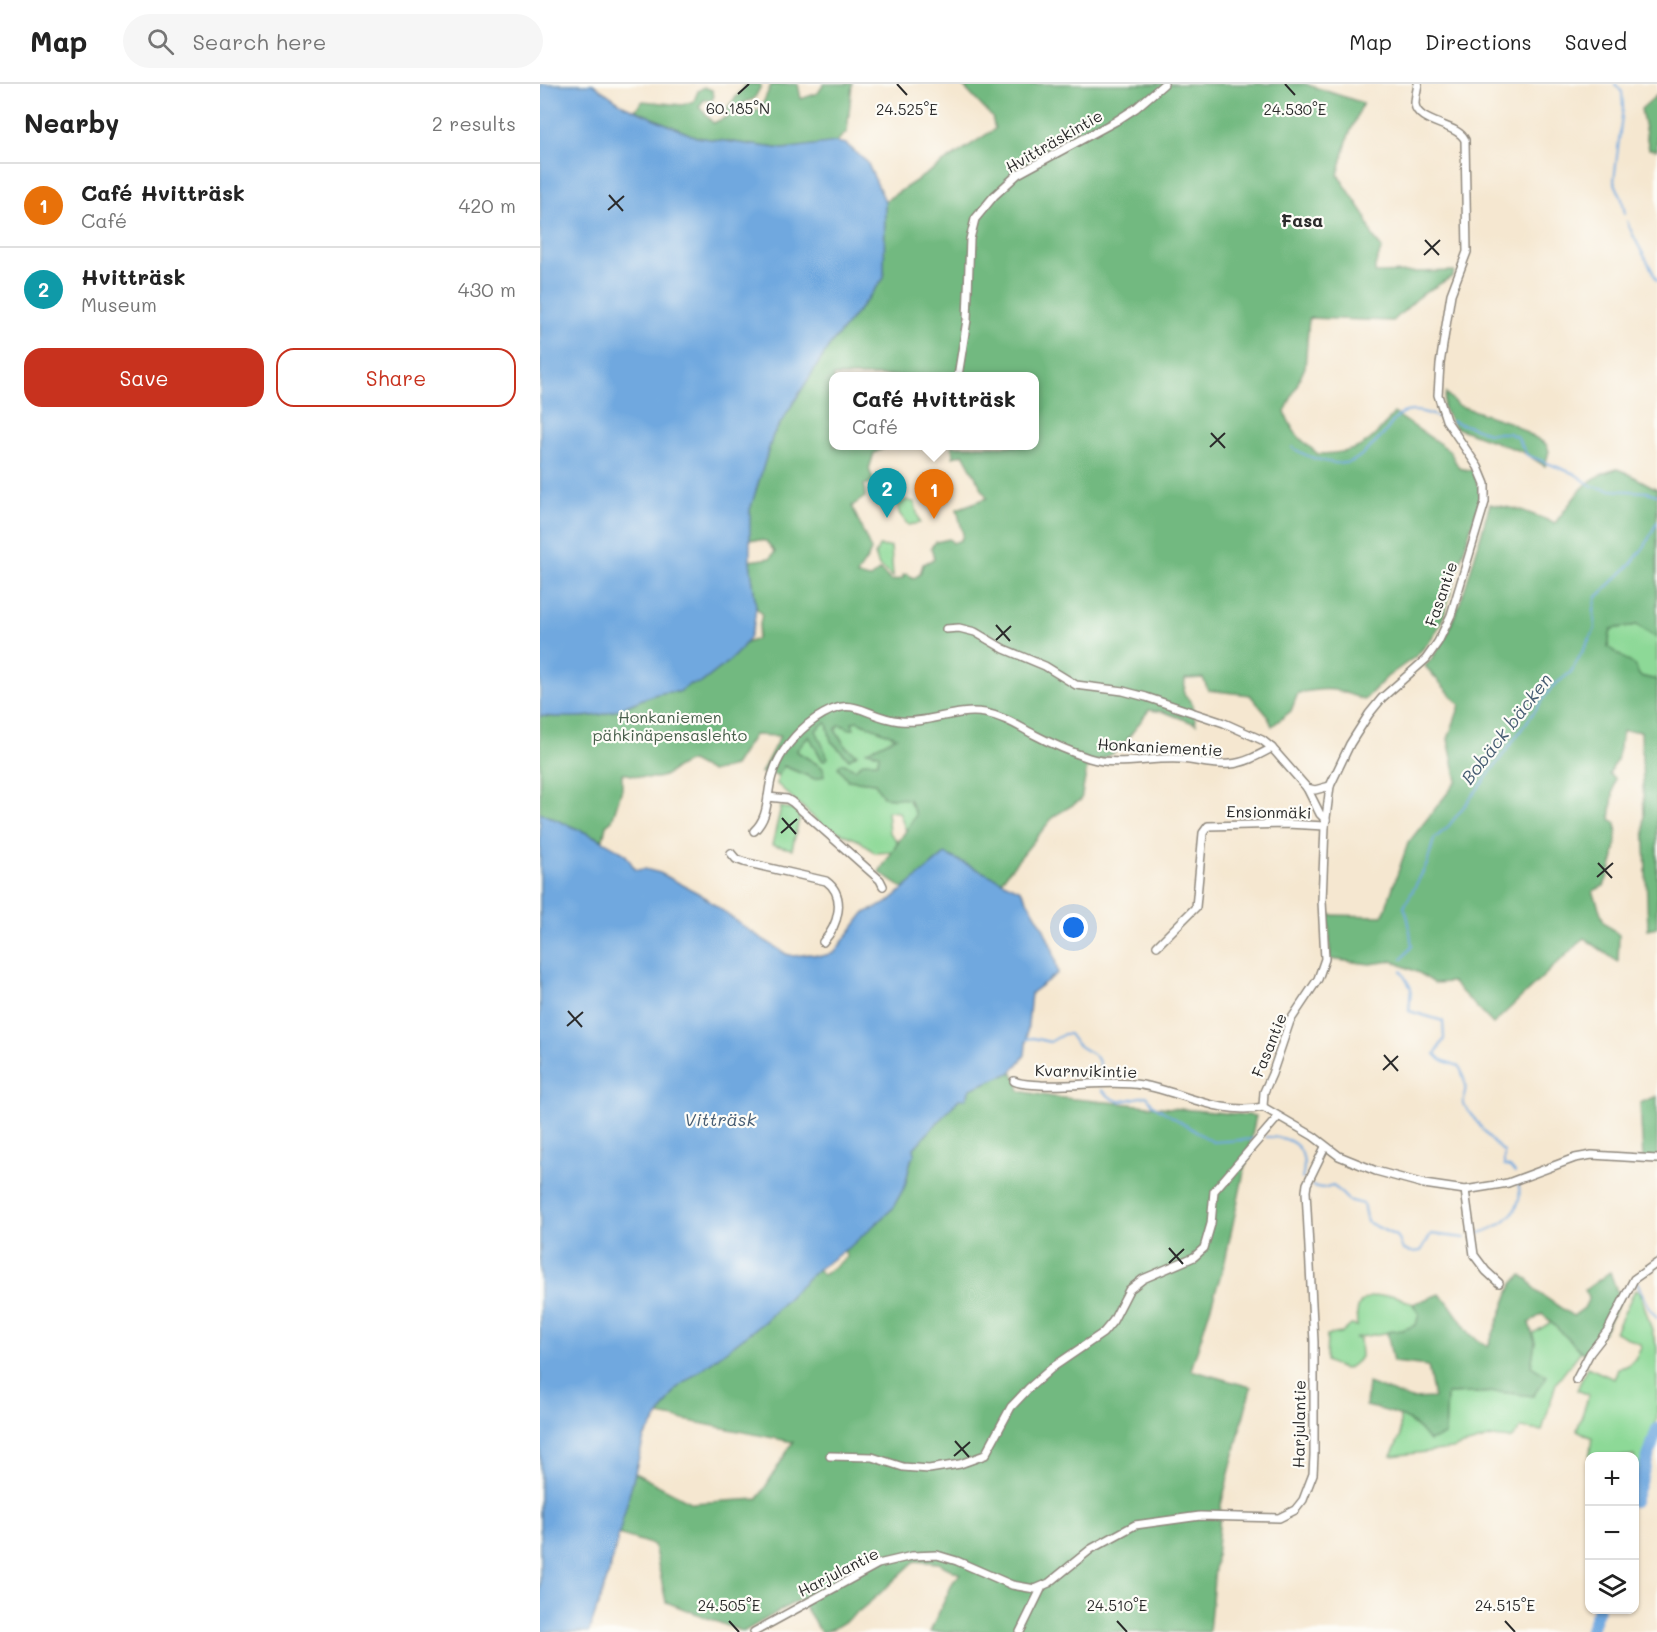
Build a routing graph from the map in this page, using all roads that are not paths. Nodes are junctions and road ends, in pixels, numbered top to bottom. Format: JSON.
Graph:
{"nodes":[{"id":1,"x":1164,"y":84,"type":"edge"},
{"id":2,"x":1418,"y":84,"type":"edge"},
{"id":3,"x":959,"y":372,"type":"edge"},
{"id":4,"x":946,"y":629,"type":"dead end"},
{"id":5,"x":1272,"y":748,"type":"junction"},
{"id":6,"x":1330,"y":786,"type":"junction"},
{"id":7,"x":1307,"y":788,"type":"junction"},
{"id":8,"x":768,"y":797,"type":"junction"},
{"id":9,"x":1325,"y":823,"type":"junction"},
{"id":10,"x":754,"y":831,"type":"dead end"},
{"id":11,"x":731,"y":853,"type":"dead end"},
{"id":12,"x":883,"y":886,"type":"dead end"},
{"id":13,"x":823,"y":942,"type":"dead end"},
{"id":14,"x":1157,"y":946,"type":"dead end"},
{"id":15,"x":1014,"y":1081,"type":"dead end"},
{"id":16,"x":1263,"y":1107,"type":"junction"},
{"id":17,"x":1278,"y":1117,"type":"junction"},
{"id":18,"x":1325,"y":1147,"type":"junction"},
{"id":19,"x":1657,"y":1159,"type":"edge"},
{"id":20,"x":1465,"y":1190,"type":"junction"},
{"id":21,"x":1657,"y":1263,"type":"edge"},
{"id":22,"x":1498,"y":1283,"type":"dead end"},
{"id":23,"x":1576,"y":1380,"type":"dead end"},
{"id":24,"x":830,"y":1456,"type":"dead end"},
{"id":25,"x":1042,"y":1587,"type":"junction"},
{"id":26,"x":754,"y":1632,"type":"edge"},
{"id":27,"x":1020,"y":1632,"type":"edge"}],
"edges":[{"from":1,"to":3,"type":"street","name":"Hvitträskintie"},
{"from":2,"to":6,"type":"street","name":"Fasantie"},
{"from":4,"to":5,"type":"street"},
{"from":5,"to":7,"type":"street"},
{"from":5,"to":8,"type":"street","name":"Honkaniementie"},
{"from":6,"to":7,"type":"street"},
{"from":6,"to":9,"type":"street","name":"Fasantie"},
{"from":7,"to":9,"type":"street"},
{"from":8,"to":10,"type":"street","name":"Honkaniementie"},
{"from":8,"to":12,"type":"street"},
{"from":9,"to":14,"type":"street","name":"Ensionmäki"},
{"from":9,"to":16,"type":"street","name":"Fasantie"},
{"from":11,"to":13,"type":"street"},
{"from":15,"to":16,"type":"street","name":"Kvarnvikintie"},
{"from":16,"to":17,"type":"street"},
{"from":17,"to":18,"type":"street"},
{"from":17,"to":24,"type":"street"},
{"from":18,"to":20,"type":"street"},
{"from":18,"to":25,"type":"street","name":"Harjulantie"},
{"from":19,"to":20,"type":"street"},
{"from":20,"to":22,"type":"street"},
{"from":21,"to":23,"type":"street"},
{"from":25,"to":26,"type":"street","name":"Harjulantie"},
{"from":25,"to":27,"type":"street"}]}
